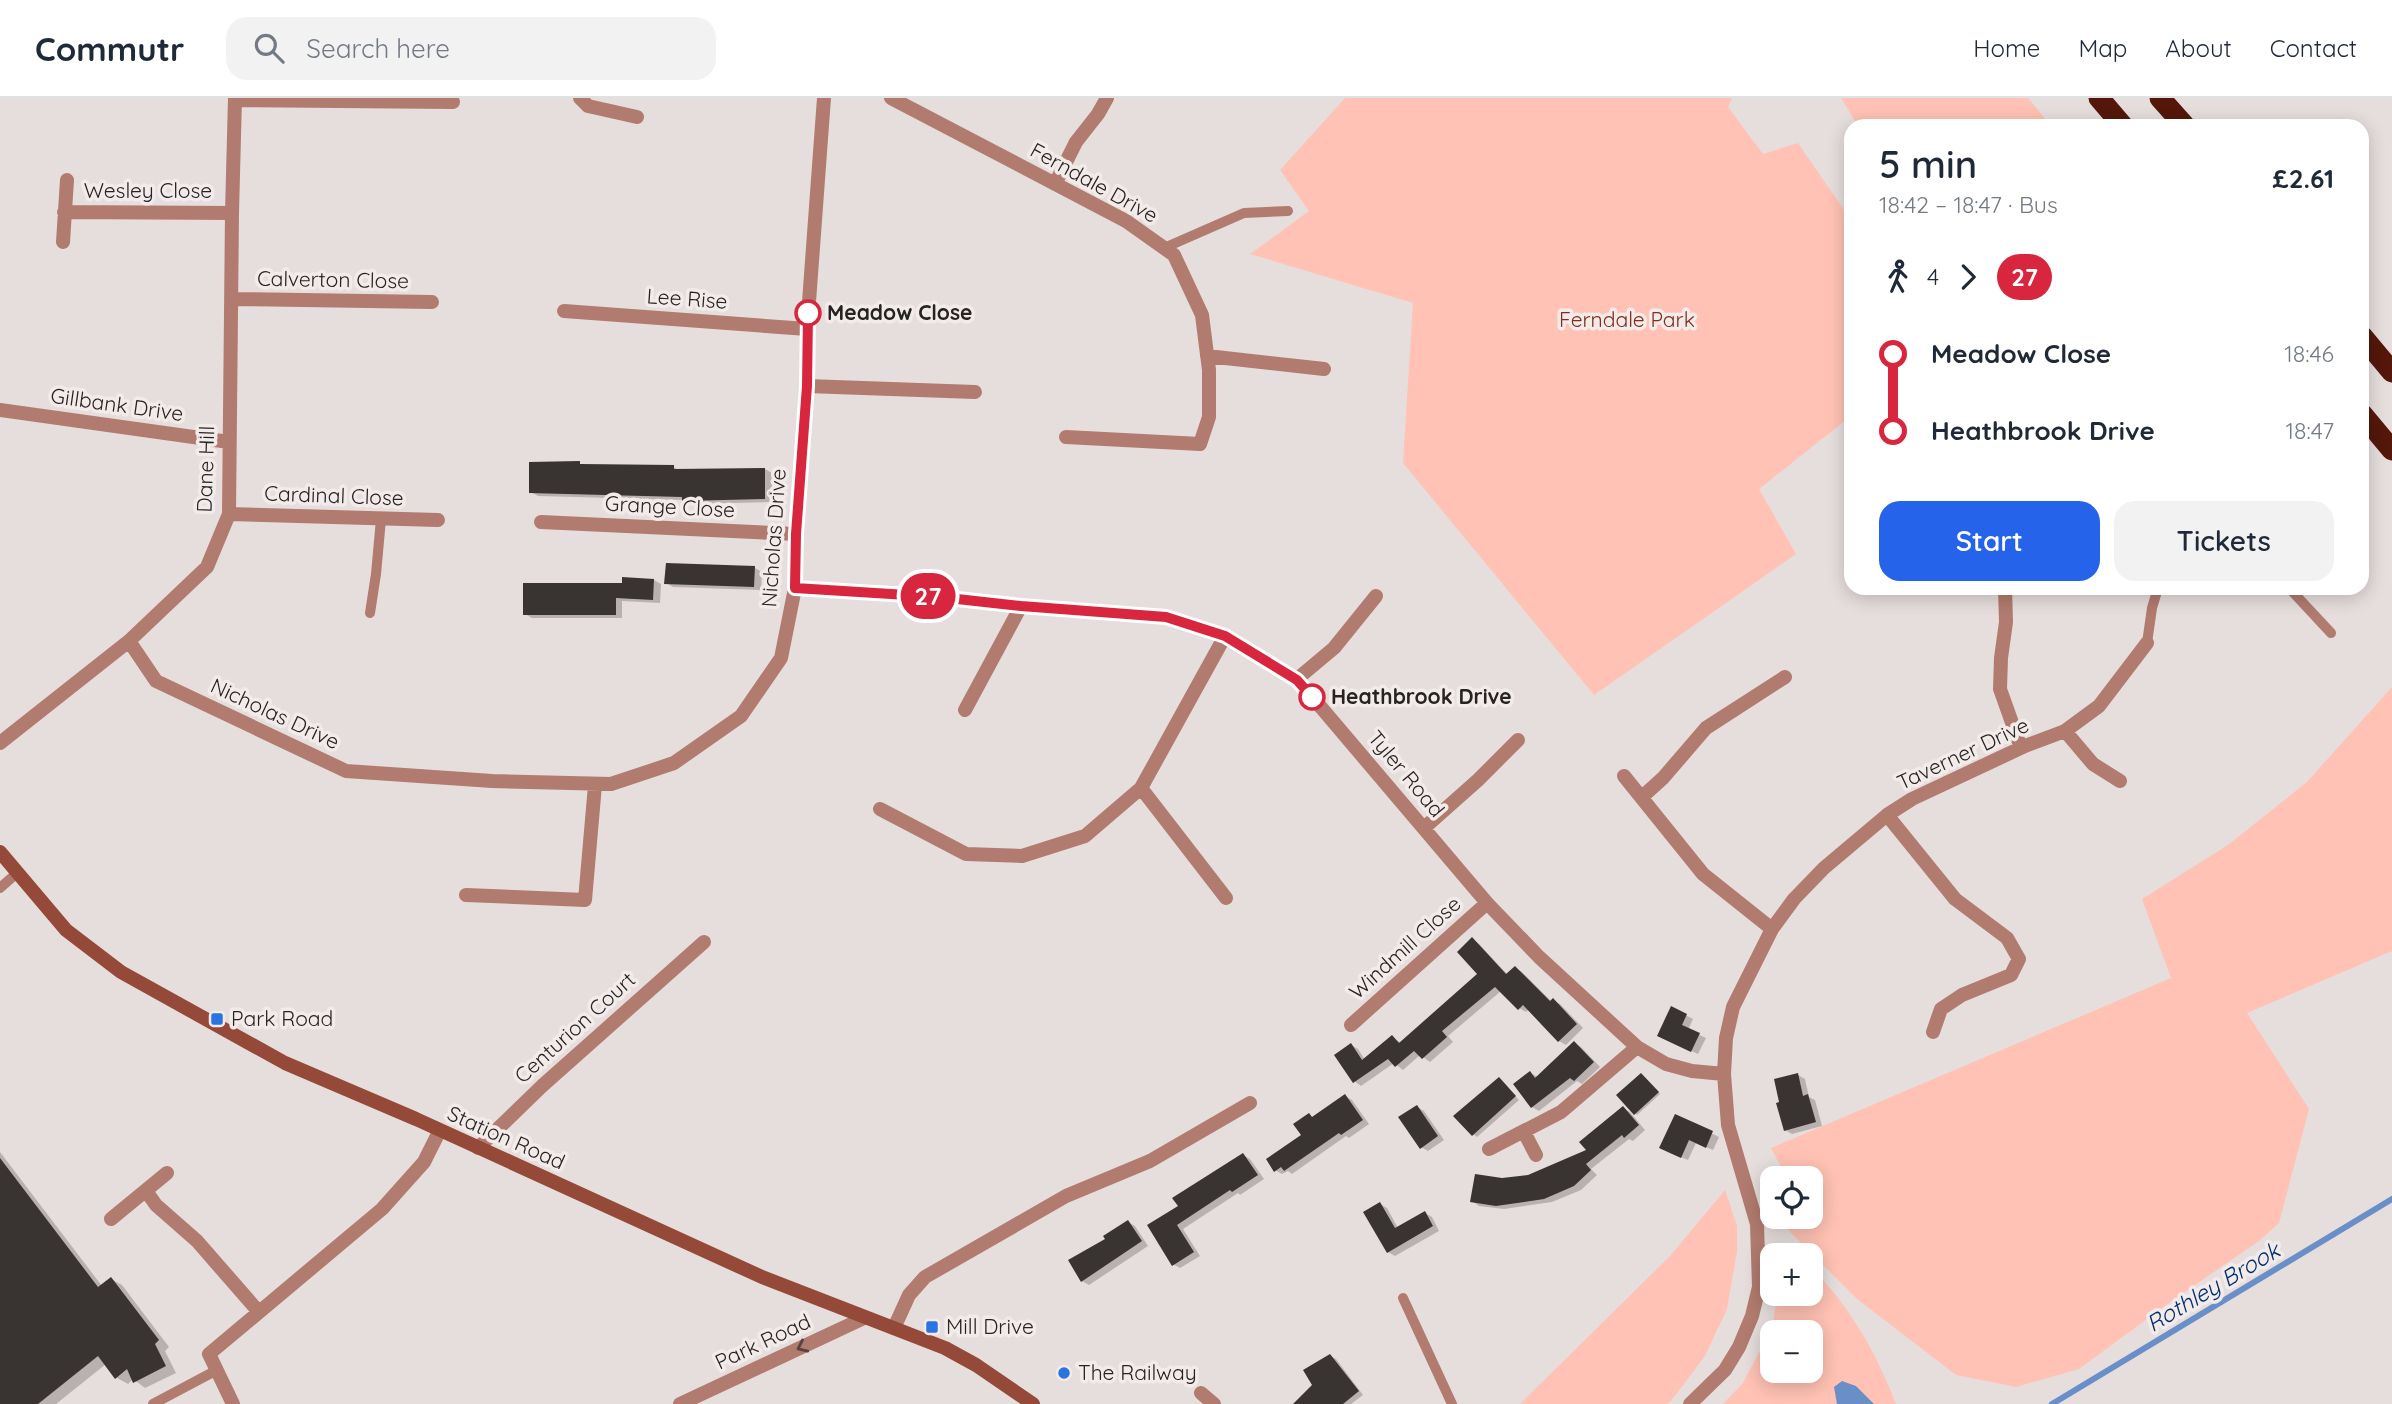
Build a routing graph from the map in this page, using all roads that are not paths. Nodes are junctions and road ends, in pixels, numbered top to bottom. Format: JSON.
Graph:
{"nodes":[{"id":1,"x":579,"y":98,"type":"edge"},
{"id":2,"x":824,"y":98,"type":"edge"},
{"id":3,"x":891,"y":98,"type":"edge"},
{"id":4,"x":1107,"y":98,"type":"edge"},
{"id":5,"x":2099,"y":98,"type":"edge"},
{"id":6,"x":2160,"y":98,"type":"edge"},
{"id":7,"x":235,"y":99,"type":"edge"},
{"id":8,"x":453,"y":102,"type":"dead end"},
{"id":9,"x":637,"y":117,"type":"dead end"},
{"id":10,"x":2117,"y":119,"type":"edge"},
{"id":11,"x":2179,"y":119,"type":"edge"},
{"id":12,"x":66,"y":180,"type":"dead end"},
{"id":13,"x":1055,"y":184,"type":"junction"},
{"id":14,"x":1288,"y":211,"type":"dead end"},
{"id":15,"x":64,"y":212,"type":"junction"},
{"id":16,"x":232,"y":213,"type":"junction"},
{"id":17,"x":63,"y":242,"type":"dead end"},
{"id":18,"x":1164,"y":248,"type":"junction"},
{"id":19,"x":232,"y":299,"type":"junction"},
{"id":20,"x":432,"y":302,"type":"dead end"},
{"id":21,"x":565,"y":311,"type":"dead end"},
{"id":22,"x":807,"y":329,"type":"junction"},
{"id":23,"x":2369,"y":345,"type":"edge"},
{"id":24,"x":1207,"y":356,"type":"junction"},
{"id":25,"x":1324,"y":369,"type":"dead end"},
{"id":26,"x":2392,"y":372,"type":"edge"},
{"id":27,"x":807,"y":386,"type":"junction"},
{"id":28,"x":975,"y":392,"type":"dead end"},
{"id":29,"x":0,"y":410,"type":"edge"},
{"id":30,"x":2369,"y":422,"type":"edge"},
{"id":31,"x":1066,"y":437,"type":"dead end"},
{"id":32,"x":229,"y":442,"type":"junction"},
{"id":33,"x":2392,"y":450,"type":"edge"},
{"id":34,"x":229,"y":514,"type":"junction"},
{"id":35,"x":381,"y":519,"type":"junction"},
{"id":36,"x":438,"y":520,"type":"dead end"},
{"id":37,"x":541,"y":522,"type":"dead end"},
{"id":38,"x":796,"y":534,"type":"junction"},
{"id":39,"x":795,"y":588,"type":"junction"},
{"id":40,"x":2005,"y":595,"type":"edge"},
{"id":41,"x":2156,"y":595,"type":"edge"},
{"id":42,"x":2295,"y":595,"type":"edge"},
{"id":43,"x":1376,"y":596,"type":"dead end"},
{"id":44,"x":1021,"y":606,"type":"junction"},
{"id":45,"x":370,"y":613,"type":"dead end"},
{"id":46,"x":2331,"y":633,"type":"dead end"},
{"id":47,"x":1225,"y":636,"type":"junction"},
{"id":48,"x":129,"y":641,"type":"junction"},
{"id":49,"x":2147,"y":643,"type":"joint"},
{"id":50,"x":1785,"y":677,"type":"dead end"},
{"id":51,"x":1297,"y":680,"type":"junction"},
{"id":52,"x":965,"y":710,"type":"dead end"},
{"id":53,"x":2065,"y":731,"type":"junction"},
{"id":54,"x":1518,"y":740,"type":"dead end"},
{"id":55,"x":0,"y":743,"type":"edge"},
{"id":56,"x":2021,"y":748,"type":"junction"},
{"id":57,"x":1624,"y":776,"type":"dead end"},
{"id":58,"x":2120,"y":781,"type":"dead end"},
{"id":59,"x":595,"y":785,"type":"junction"},
{"id":60,"x":1141,"y":788,"type":"junction"},
{"id":61,"x":1642,"y":797,"type":"junction"},
{"id":62,"x":880,"y":809,"type":"dead end"},
{"id":63,"x":1887,"y":815,"type":"junction"},
{"id":64,"x":1424,"y":828,"type":"junction"},
{"id":65,"x":0,"y":852,"type":"edge"},
{"id":66,"x":17,"y":873,"type":"junction"},
{"id":67,"x":0,"y":888,"type":"edge"},
{"id":68,"x":466,"y":895,"type":"dead end"},
{"id":69,"x":1226,"y":898,"type":"dead end"},
{"id":70,"x":1487,"y":903,"type":"junction"},
{"id":71,"x":1772,"y":929,"type":"junction"},
{"id":72,"x":704,"y":942,"type":"dead end"},
{"id":73,"x":1351,"y":1025,"type":"dead end"},
{"id":74,"x":1933,"y":1032,"type":"dead end"},
{"id":75,"x":1637,"y":1047,"type":"junction"},
{"id":76,"x":1724,"y":1074,"type":"junction"},
{"id":77,"x":1250,"y":1104,"type":"dead end"},
{"id":78,"x":439,"y":1132,"type":"junction"},
{"id":79,"x":1524,"y":1132,"type":"junction"},
{"id":80,"x":478,"y":1148,"type":"junction"},
{"id":81,"x":1489,"y":1149,"type":"dead end"},
{"id":82,"x":1536,"y":1155,"type":"dead end"},
{"id":83,"x":167,"y":1173,"type":"dead end"},
{"id":84,"x":146,"y":1191,"type":"junction"},
{"id":85,"x":111,"y":1219,"type":"dead end"},
{"id":86,"x":1403,"y":1298,"type":"dead end"},
{"id":87,"x":258,"y":1311,"type":"junction"},
{"id":88,"x":864,"y":1318,"type":"junction"},
{"id":89,"x":894,"y":1328,"type":"junction"},
{"id":90,"x":216,"y":1370,"type":"junction"},
{"id":91,"x":1201,"y":1393,"type":"dead end"},
{"id":92,"x":153,"y":1404,"type":"edge"},
{"id":93,"x":233,"y":1404,"type":"edge"},
{"id":94,"x":680,"y":1404,"type":"edge"},
{"id":95,"x":1033,"y":1404,"type":"edge"},
{"id":96,"x":1214,"y":1404,"type":"edge"},
{"id":97,"x":1452,"y":1404,"type":"edge"},
{"id":98,"x":1690,"y":1404,"type":"edge"}],
"edges":[{"from":1,"to":9,"type":"street"},
{"from":2,"to":22,"type":"street","name":"Nicholas Drive"},
{"from":3,"to":13,"type":"street","name":"Ferndale Drive"},
{"from":4,"to":13,"type":"street"},
{"from":5,"to":10,"type":"highway"},
{"from":6,"to":11,"type":"highway"},
{"from":7,"to":8,"type":"street"},
{"from":7,"to":16,"type":"street","name":"Dane Hill"},
{"from":12,"to":15,"type":"street","name":"Wesley Close"},
{"from":13,"to":18,"type":"street","name":"Ferndale Drive"},
{"from":14,"to":18,"type":"lane"},
{"from":15,"to":16,"type":"street","name":"Wesley Close"},
{"from":15,"to":17,"type":"street","name":"Wesley Close"},
{"from":16,"to":19,"type":"street","name":"Dane Hill"},
{"from":18,"to":24,"type":"street","name":"Ferndale Drive"},
{"from":19,"to":20,"type":"street","name":"Calverton Close"},
{"from":19,"to":32,"type":"street","name":"Dane Hill"},
{"from":21,"to":22,"type":"street","name":"Lee Rise"},
{"from":22,"to":27,"type":"street","name":"Nicholas Drive"},
{"from":23,"to":26,"type":"highway"},
{"from":24,"to":25,"type":"street"},
{"from":24,"to":31,"type":"street","name":"Ferndale Drive"},
{"from":27,"to":28,"type":"street"},
{"from":27,"to":38,"type":"street","name":"Nicholas Drive"},
{"from":29,"to":32,"type":"street","name":"Gillbank Drive"},
{"from":30,"to":33,"type":"highway"},
{"from":32,"to":34,"type":"street","name":"Dane Hill"},
{"from":34,"to":35,"type":"street","name":"Cardinal Close"},
{"from":34,"to":48,"type":"street","name":"Dane Hill"},
{"from":35,"to":36,"type":"street","name":"Cardinal Close"},
{"from":35,"to":45,"type":"lane"},
{"from":37,"to":38,"type":"street","name":"Grange Close"},
{"from":38,"to":39,"type":"street","name":"Nicholas Drive"},
{"from":39,"to":44,"type":"street","name":"Tyler Road"},
{"from":39,"to":59,"type":"street","name":"Nicholas Drive"},
{"from":40,"to":56,"type":"street"},
{"from":41,"to":49,"type":"lane"},
{"from":42,"to":46,"type":"lane"},
{"from":43,"to":51,"type":"street"},
{"from":44,"to":47,"type":"street","name":"Tyler Road"},
{"from":44,"to":52,"type":"street"},
{"from":47,"to":51,"type":"street","name":"Tyler Road"},
{"from":47,"to":60,"type":"street"},
{"from":48,"to":55,"type":"street","name":"Dane Hill"},
{"from":48,"to":59,"type":"street","name":"Nicholas Drive"},
{"from":49,"to":53,"type":"street","name":"Taverner Drive"},
{"from":50,"to":61,"type":"street"},
{"from":51,"to":64,"type":"street","name":"Tyler Road"},
{"from":53,"to":56,"type":"street","name":"Taverner Drive"},
{"from":53,"to":58,"type":"street"},
{"from":54,"to":64,"type":"street"},
{"from":56,"to":63,"type":"street","name":"Taverner Drive"},
{"from":57,"to":61,"type":"street"},
{"from":59,"to":68,"type":"street"},
{"from":60,"to":62,"type":"street"},
{"from":60,"to":69,"type":"street"},
{"from":61,"to":71,"type":"street"},
{"from":63,"to":71,"type":"street","name":"Taverner Drive"},
{"from":63,"to":74,"type":"street"},
{"from":64,"to":70,"type":"street","name":"Tyler Road"},
{"from":65,"to":66,"type":"street","name":"Station Road"},
{"from":66,"to":67,"type":"lane"},
{"from":66,"to":78,"type":"street","name":"Station Road"},
{"from":70,"to":73,"type":"street","name":"Windmill Close"},
{"from":70,"to":75,"type":"street","name":"Tyler Road"},
{"from":71,"to":76,"type":"street","name":"Taverner Drive"},
{"from":72,"to":80,"type":"street","name":"Centurion Court"},
{"from":75,"to":76,"type":"street","name":"Tyler Road"},
{"from":75,"to":79,"type":"street"},
{"from":76,"to":98,"type":"street","name":"Taverner Drive"},
{"from":77,"to":89,"type":"street"},
{"from":78,"to":80,"type":"street","name":"Station Road"},
{"from":78,"to":87,"type":"street"},
{"from":79,"to":81,"type":"street"},
{"from":79,"to":82,"type":"street"},
{"from":80,"to":88,"type":"street","name":"Station Road"},
{"from":83,"to":84,"type":"street"},
{"from":84,"to":85,"type":"street"},
{"from":84,"to":87,"type":"street"},
{"from":86,"to":97,"type":"lane"},
{"from":87,"to":90,"type":"street"},
{"from":88,"to":89,"type":"street","name":"Station Road"},
{"from":88,"to":94,"type":"street","name":"Park Road","one_way":true},
{"from":89,"to":95,"type":"street","name":"Station Road"},
{"from":90,"to":92,"type":"lane"},
{"from":90,"to":93,"type":"street"},
{"from":91,"to":96,"type":"street"}]}
